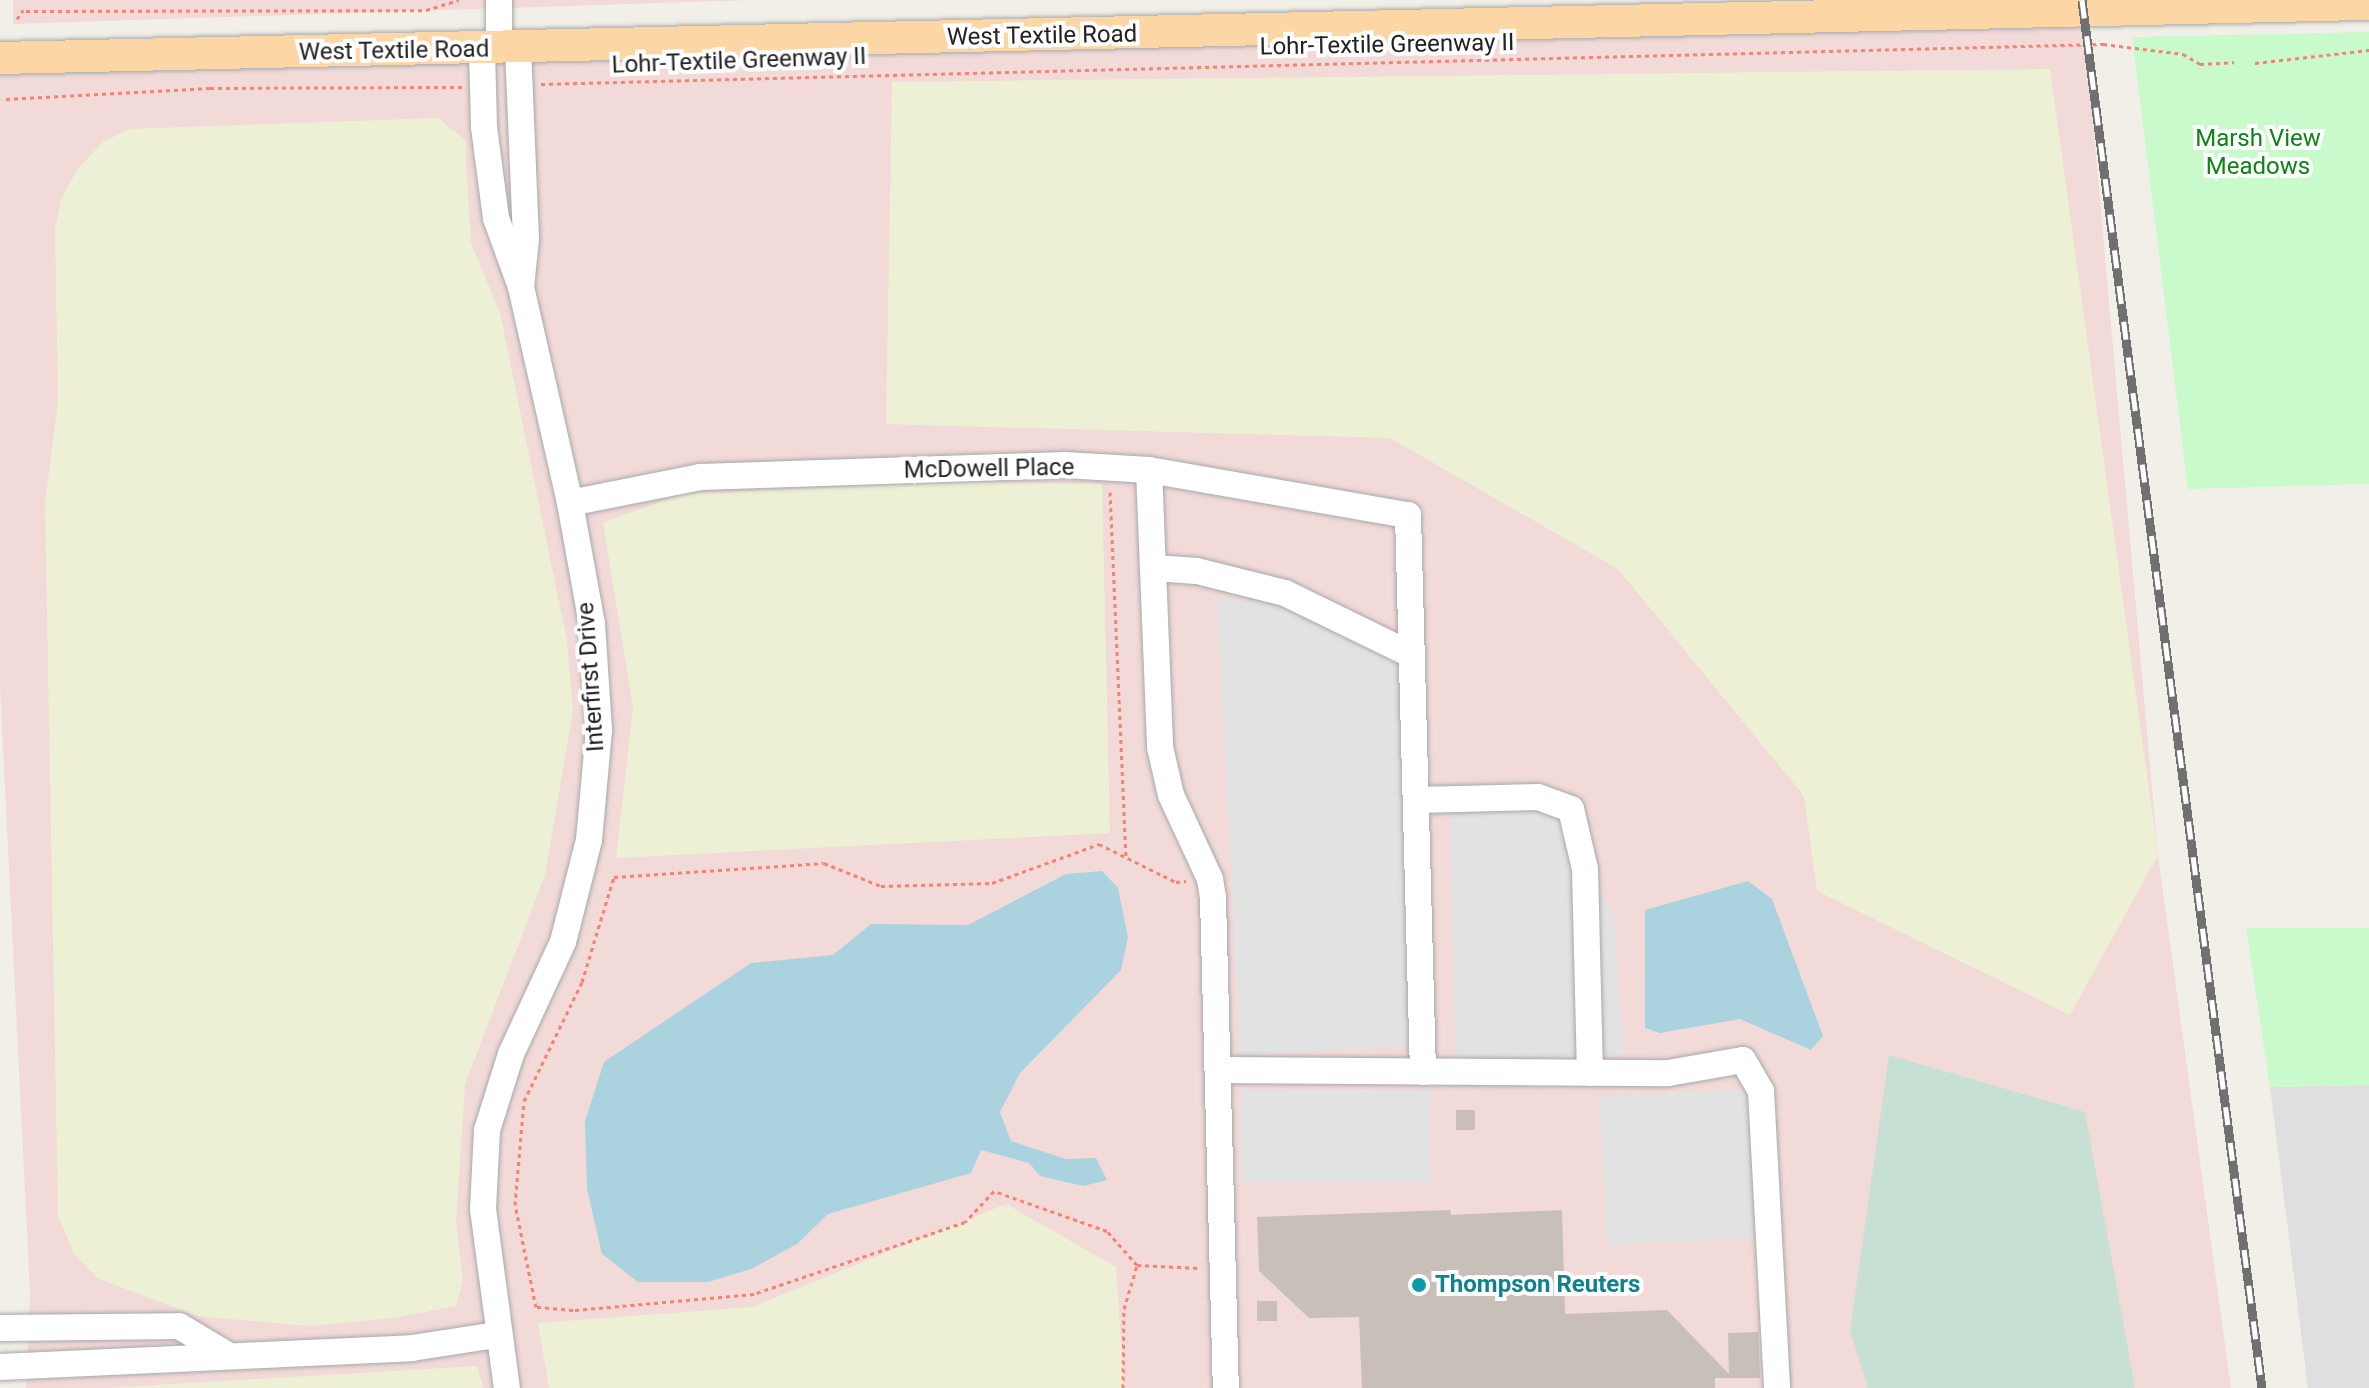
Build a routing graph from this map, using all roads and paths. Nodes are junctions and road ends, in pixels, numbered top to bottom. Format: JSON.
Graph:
{"nodes":[{"id":1,"x":458,"y":0,"type":"edge"},
{"id":2,"x":499,"y":0,"type":"edge"},
{"id":3,"x":2241,"y":4,"type":"edge"},
{"id":4,"x":2369,"y":4,"type":"edge"},
{"id":5,"x":17,"y":19,"type":"dead end"},
{"id":6,"x":500,"y":49,"type":"junction"},
{"id":7,"x":2369,"y":50,"type":"edge"},
{"id":8,"x":0,"y":58,"type":"edge"},
{"id":9,"x":2234,"y":62,"type":"dead end"},
{"id":10,"x":2255,"y":63,"type":"dead end"},
{"id":11,"x":537,"y":84,"type":"dead end"},
{"id":12,"x":465,"y":87,"type":"dead end"},
{"id":13,"x":6,"y":99,"type":"dead end"},
{"id":14,"x":521,"y":287,"type":"junction"},
{"id":15,"x":1109,"y":468,"type":"junction"},
{"id":16,"x":1149,"y":470,"type":"junction"},
{"id":17,"x":570,"y":503,"type":"junction"},
{"id":18,"x":1154,"y":568,"type":"junction"},
{"id":19,"x":1412,"y":655,"type":"junction"},
{"id":20,"x":1417,"y":800,"type":"junction"},
{"id":21,"x":1126,"y":858,"type":"junction"},
{"id":22,"x":1210,"y":879,"type":"junction"},
{"id":23,"x":1218,"y":1070,"type":"junction"},
{"id":24,"x":1423,"y":1072,"type":"junction"},
{"id":25,"x":1590,"y":1073,"type":"junction"},
{"id":26,"x":1137,"y":1265,"type":"junction"},
{"id":27,"x":1223,"y":1269,"type":"junction"},
{"id":28,"x":0,"y":1328,"type":"edge"},
{"id":29,"x":496,"y":1335,"type":"junction"},
{"id":30,"x":226,"y":1354,"type":"junction"},
{"id":31,"x":0,"y":1367,"type":"edge"},
{"id":32,"x":507,"y":1388,"type":"edge"},
{"id":33,"x":1123,"y":1388,"type":"edge"},
{"id":34,"x":1226,"y":1388,"type":"edge"},
{"id":35,"x":1777,"y":1388,"type":"edge"}],
"edges":[{"from":1,"to":5,"type":"path"},
{"from":2,"to":6,"type":"street"},
{"from":3,"to":4,"type":"main road","name":"West Textile Road"},
{"from":3,"to":6,"type":"main road","name":"West Textile Road"},
{"from":6,"to":8,"type":"main road","name":"West Textile Road"},
{"from":6,"to":14,"type":"street","name":"Interfirst Drive"},
{"from":6,"to":14,"type":"street","name":"Interfirst Drive"},
{"from":7,"to":10,"type":"path"},
{"from":9,"to":11,"type":"path","name":"Lohr-Textile Greenway II"},
{"from":12,"to":13,"type":"path"},
{"from":14,"to":17,"type":"street","name":"Interfirst Drive"},
{"from":15,"to":16,"type":"street","name":"McDowell Place"},
{"from":15,"to":17,"type":"street","name":"McDowell Place"},
{"from":15,"to":21,"type":"path"},
{"from":16,"to":18,"type":"street"},
{"from":16,"to":19,"type":"street","name":"McDowell Place"},
{"from":17,"to":29,"type":"street","name":"Interfirst Drive"},
{"from":18,"to":19,"type":"street"},
{"from":18,"to":22,"type":"street"},
{"from":19,"to":20,"type":"street"},
{"from":20,"to":24,"type":"street"},
{"from":20,"to":25,"type":"street"},
{"from":21,"to":22,"type":"path"},
{"from":21,"to":26,"type":"path"},
{"from":22,"to":23,"type":"street"},
{"from":23,"to":24,"type":"street"},
{"from":23,"to":27,"type":"street"},
{"from":24,"to":25,"type":"street"},
{"from":25,"to":35,"type":"street"},
{"from":26,"to":27,"type":"path"},
{"from":26,"to":33,"type":"path"},
{"from":27,"to":34,"type":"street"},
{"from":28,"to":30,"type":"street"},
{"from":29,"to":30,"type":"street"},
{"from":29,"to":32,"type":"street","name":"Interfirst Drive"},
{"from":30,"to":31,"type":"street"}]}
